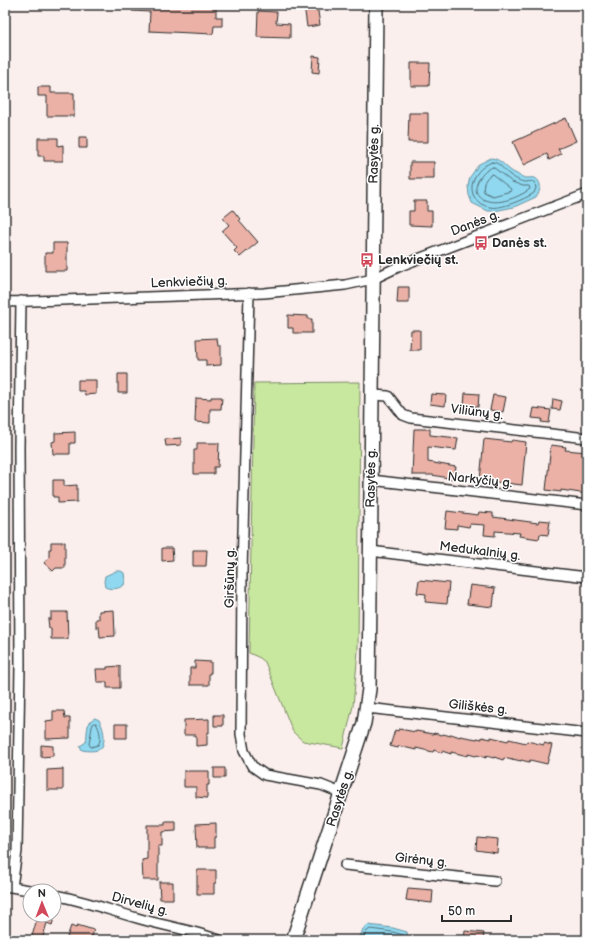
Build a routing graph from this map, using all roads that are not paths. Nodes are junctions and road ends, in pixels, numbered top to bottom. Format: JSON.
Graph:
{"nodes":[{"id":1,"x":376,"y":5,"type":"edge"},
{"id":2,"x":587,"y":194,"type":"edge"},
{"id":3,"x":373,"y":279,"type":"junction"},
{"id":4,"x":249,"y":293,"type":"junction"},
{"id":5,"x":21,"y":301,"type":"junction"},
{"id":6,"x":5,"y":302,"type":"edge"},
{"id":7,"x":373,"y":395,"type":"junction"},
{"id":8,"x":587,"y":438,"type":"edge"},
{"id":9,"x":371,"y":480,"type":"junction"},
{"id":10,"x":587,"y":505,"type":"edge"},
{"id":11,"x":370,"y":551,"type":"junction"},
{"id":12,"x":587,"y":577,"type":"edge"},
{"id":13,"x":367,"y":708,"type":"junction"},
{"id":14,"x":587,"y":733,"type":"edge"},
{"id":15,"x":341,"y":792,"type":"junction"},
{"id":16,"x":346,"y":865,"type":"dead end"},
{"id":17,"x":495,"y":881,"type":"dead end"},
{"id":18,"x":8,"y":886,"type":"edge"},
{"id":19,"x":22,"y":889,"type":"edge"},
{"id":20,"x":62,"y":897,"type":"edge"},
{"id":21,"x":219,"y":940,"type":"edge"},
{"id":22,"x":293,"y":940,"type":"edge"}],
"edges":[{"from":1,"to":3,"type":"main road","name":"Rasytės g."},
{"from":2,"to":3,"type":"street","name":"Danės g."},
{"from":3,"to":4,"type":"street","name":"Lenkviečių g."},
{"from":3,"to":7,"type":"main road","name":"Rasytės g."},
{"from":4,"to":5,"type":"street","name":"Lenkviečių g."},
{"from":4,"to":15,"type":"street","name":"Giršūnų g."},
{"from":5,"to":6,"type":"street","name":"Lenkviečių g."},
{"from":5,"to":18,"type":"street"},
{"from":7,"to":8,"type":"street","name":"Viliūnų g."},
{"from":7,"to":9,"type":"main road","name":"Rasytės g."},
{"from":9,"to":10,"type":"street","name":"Narkyčių g."},
{"from":9,"to":11,"type":"main road","name":"Rasytės g."},
{"from":11,"to":12,"type":"street","name":"Medukalnių g."},
{"from":11,"to":13,"type":"main road","name":"Rasytės g."},
{"from":13,"to":14,"type":"street","name":"Giliškės g."},
{"from":13,"to":15,"type":"main road","name":"Rasytės g."},
{"from":15,"to":22,"type":"main road","name":"Rasytės g."},
{"from":16,"to":17,"type":"street","name":"Girėnų g."},
{"from":18,"to":19,"type":"street"},
{"from":20,"to":21,"type":"street","name":"Dirvelių g."}]}
